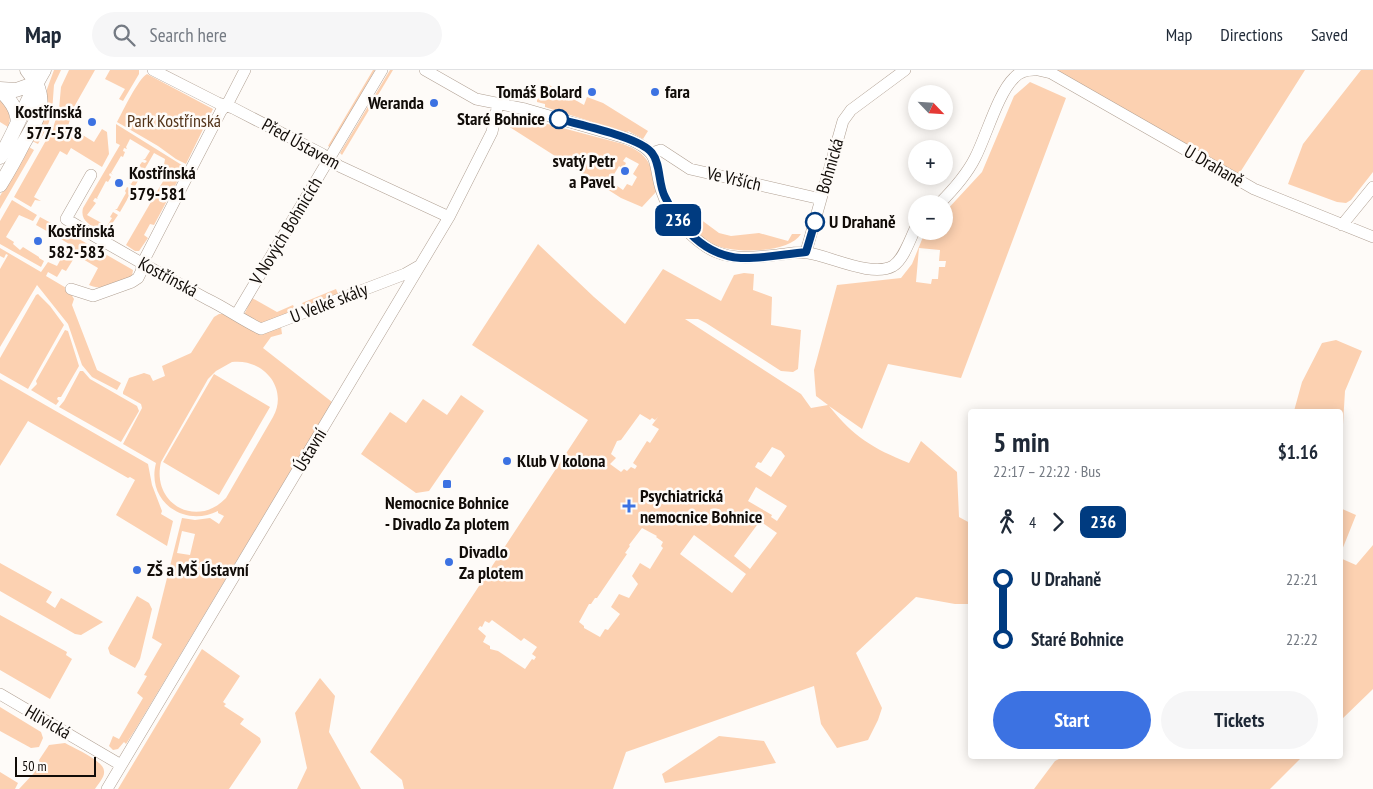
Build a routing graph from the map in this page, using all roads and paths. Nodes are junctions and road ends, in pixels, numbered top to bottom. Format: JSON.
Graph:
{"nodes":[{"id":1,"x":27,"y":70,"type":"edge"},
{"id":2,"x":44,"y":70,"type":"edge"},
{"id":3,"x":153,"y":70,"type":"edge"},
{"id":4,"x":245,"y":70,"type":"edge"},
{"id":5,"x":382,"y":70,"type":"edge"},
{"id":6,"x":425,"y":70,"type":"edge"},
{"id":7,"x":906,"y":70,"type":"edge"},
{"id":8,"x":1026,"y":70,"type":"edge"},
{"id":9,"x":1034,"y":70,"type":"edge"},
{"id":10,"x":1038,"y":70,"type":"edge"},
{"id":11,"x":36,"y":83,"type":"junction"},
{"id":12,"x":0,"y":89,"type":"edge"},
{"id":13,"x":498,"y":104,"type":"junction"},
{"id":14,"x":226,"y":105,"type":"junction"},
{"id":15,"x":18,"y":124,"type":"junction"},
{"id":16,"x":652,"y":153,"type":"junction"},
{"id":17,"x":0,"y":157,"type":"edge"},
{"id":18,"x":329,"y":159,"type":"junction"},
{"id":19,"x":91,"y":175,"type":"dead end"},
{"id":20,"x":0,"y":185,"type":"edge"},
{"id":21,"x":1373,"y":187,"type":"edge"},
{"id":22,"x":949,"y":195,"type":"edge"},
{"id":23,"x":821,"y":199,"type":"junction"},
{"id":24,"x":449,"y":217,"type":"junction"},
{"id":25,"x":1342,"y":225,"type":"junction"},
{"id":26,"x":1373,"y":237,"type":"edge"},
{"id":27,"x":910,"y":240,"type":"edge"},
{"id":28,"x":806,"y":252,"type":"junction"},
{"id":29,"x":422,"y":263,"type":"junction"},
{"id":30,"x":142,"y":264,"type":"junction"},
{"id":31,"x":71,"y":288,"type":"dead end"},
{"id":32,"x":236,"y":315,"type":"junction"},
{"id":33,"x":0,"y":694,"type":"edge"},
{"id":34,"x":121,"y":765,"type":"junction"},
{"id":35,"x":107,"y":789,"type":"edge"}],
"edges":[{"from":1,"to":11,"type":"street"},
{"from":2,"to":11,"type":"street"},
{"from":3,"to":14,"type":"street","name":"Před Ústavem"},
{"from":4,"to":14,"type":"street"},
{"from":5,"to":18,"type":"street","name":"V Nových Bohnicích"},
{"from":6,"to":13,"type":"street"},
{"from":7,"to":23,"type":"street","name":"Bohnická"},
{"from":8,"to":9,"type":"street"},
{"from":8,"to":22,"type":"street"},
{"from":10,"to":25,"type":"street","name":"U Drahaně"},
{"from":11,"to":12,"type":"street"},
{"from":11,"to":15,"type":"street"},
{"from":11,"to":20,"type":"street"},
{"from":12,"to":15,"type":"street"},
{"from":13,"to":16,"type":"street"},
{"from":13,"to":24,"type":"street","name":"Ústavní"},
{"from":14,"to":18,"type":"street","name":"Před Ústavem"},
{"from":14,"to":30,"type":"street"},
{"from":15,"to":17,"type":"street"},
{"from":16,"to":23,"type":"street","name":"Ve Vrších"},
{"from":16,"to":28,"type":"street"},
{"from":18,"to":24,"type":"street","name":"Před Ústavem"},
{"from":18,"to":32,"type":"street","name":"V Nových Bohnicích"},
{"from":19,"to":30,"type":"street","name":"Kostřínská"},
{"from":21,"to":25,"type":"street"},
{"from":23,"to":28,"type":"street","name":"Bohnická"},
{"from":24,"to":29,"type":"street","name":"Ústavní"},
{"from":25,"to":26,"type":"street","name":"U Drahaně"},
{"from":27,"to":28,"type":"street"},
{"from":29,"to":32,"type":"street","name":"U Velké skály"},
{"from":29,"to":34,"type":"street","name":"Ústavní"},
{"from":30,"to":31,"type":"street"},
{"from":30,"to":32,"type":"street","name":"Kostřínská"},
{"from":33,"to":34,"type":"street","name":"Hlivická"},
{"from":34,"to":35,"type":"street","name":"Ústavní"}]}
